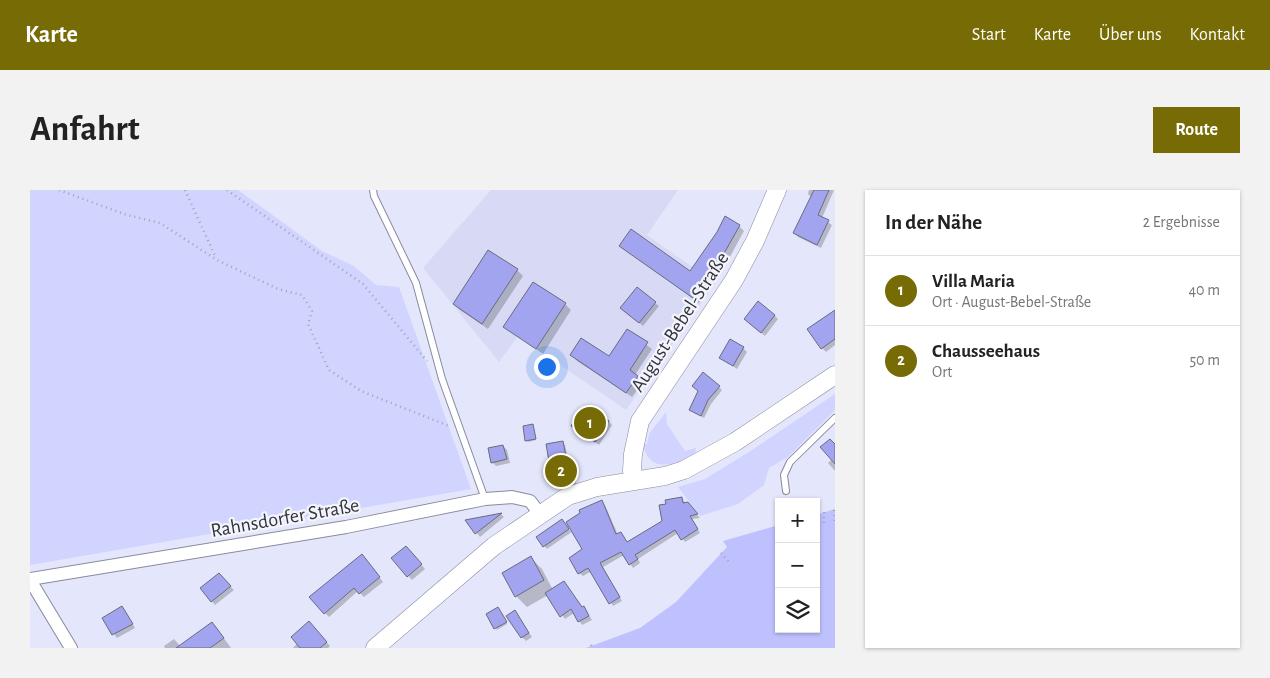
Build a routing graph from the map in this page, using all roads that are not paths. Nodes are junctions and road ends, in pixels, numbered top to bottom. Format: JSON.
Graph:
{"nodes":[{"id":1,"x":373,"y":190,"type":"edge"},
{"id":2,"x":777,"y":190,"type":"edge"},
{"id":3,"x":835,"y":375,"type":"edge"},
{"id":4,"x":835,"y":418,"type":"edge"},
{"id":5,"x":633,"y":480,"type":"junction"},
{"id":6,"x":786,"y":491,"type":"dead end"},
{"id":7,"x":485,"y":498,"type":"junction"},
{"id":8,"x":540,"y":514,"type":"junction"},
{"id":9,"x":30,"y":580,"type":"edge"},
{"id":10,"x":71,"y":648,"type":"edge"},
{"id":11,"x":375,"y":648,"type":"edge"}],
"edges":[{"from":1,"to":7,"type":"lane"},
{"from":2,"to":5,"type":"main road","name":"August-Bebel-Straße"},
{"from":3,"to":5,"type":"main road"},
{"from":4,"to":6,"type":"lane"},
{"from":5,"to":8,"type":"main road"},
{"from":7,"to":8,"type":"street","name":"Rahnsdorfer Straße"},
{"from":7,"to":9,"type":"street","name":"Rahnsdorfer Straße"},
{"from":8,"to":11,"type":"main road"},
{"from":9,"to":10,"type":"street"}]}
